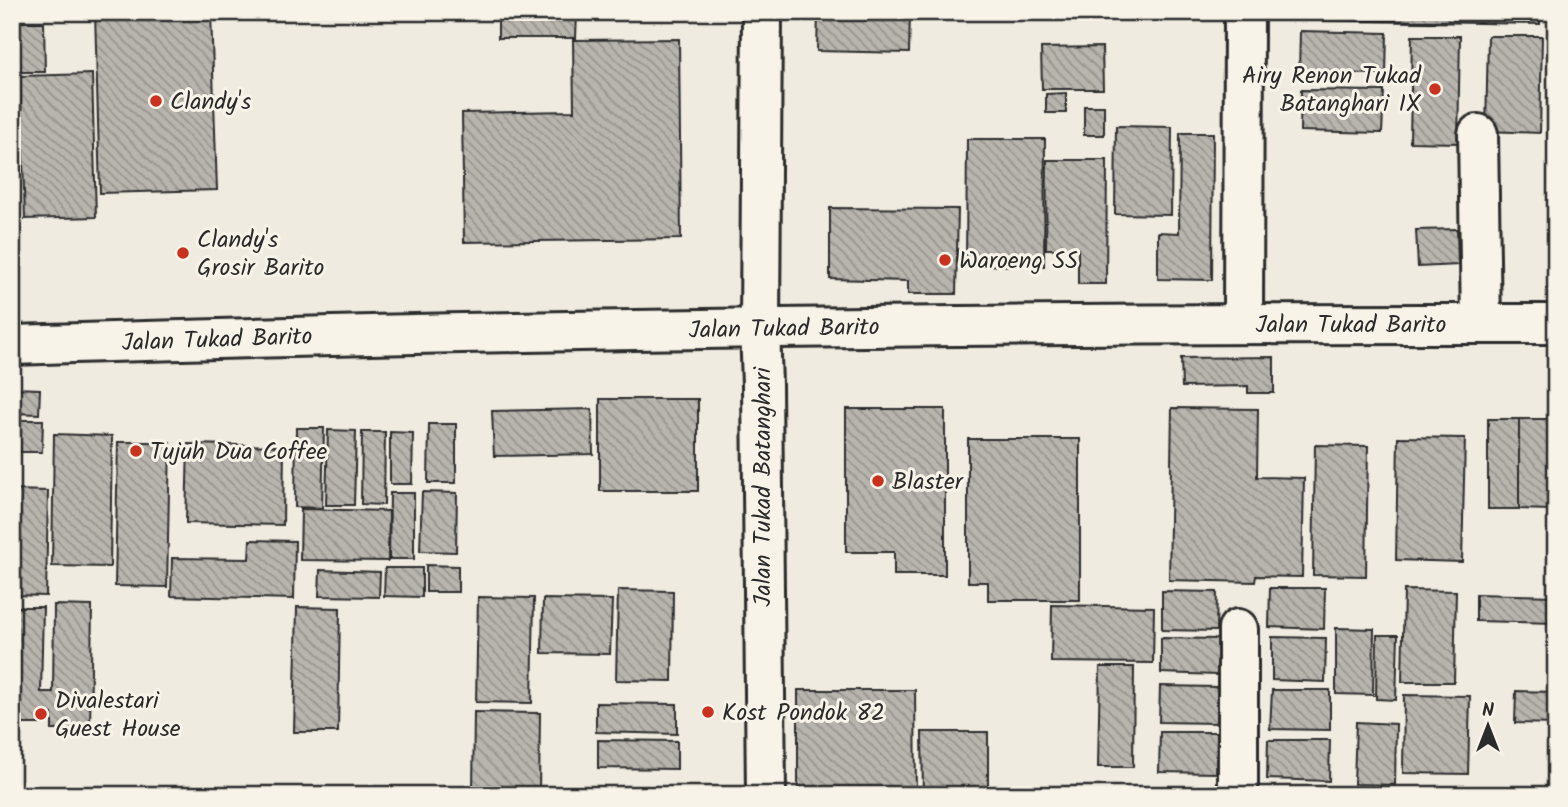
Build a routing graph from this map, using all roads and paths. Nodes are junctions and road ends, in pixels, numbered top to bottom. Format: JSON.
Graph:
{"nodes":[{"id":1,"x":762,"y":12,"type":"edge"},
{"id":2,"x":1244,"y":12,"type":"edge"},
{"id":3,"x":1478,"y":134,"type":"dead end"},
{"id":4,"x":1243,"y":324,"type":"junction"},
{"id":5,"x":1481,"y":324,"type":"junction"},
{"id":6,"x":1556,"y":324,"type":"edge"},
{"id":7,"x":760,"y":327,"type":"junction"},
{"id":8,"x":12,"y":345,"type":"edge"},
{"id":9,"x":1238,"y":629,"type":"dead end"},
{"id":10,"x":766,"y":795,"type":"edge"},
{"id":11,"x":1238,"y":795,"type":"edge"}],
"edges":[{"from":1,"to":7,"type":"street","name":"Jalan Tukad Batanghari"},
{"from":2,"to":4,"type":"street"},
{"from":3,"to":5,"type":"street"},
{"from":4,"to":5,"type":"street","name":"Jalan Tukad Barito"},
{"from":4,"to":7,"type":"street","name":"Jalan Tukad Barito"},
{"from":5,"to":6,"type":"street","name":"Jalan Tukad Barito"},
{"from":7,"to":8,"type":"street","name":"Jalan Tukad Barito"},
{"from":7,"to":10,"type":"street","name":"Jalan Tukad Batanghari"},
{"from":9,"to":11,"type":"street"}]}
